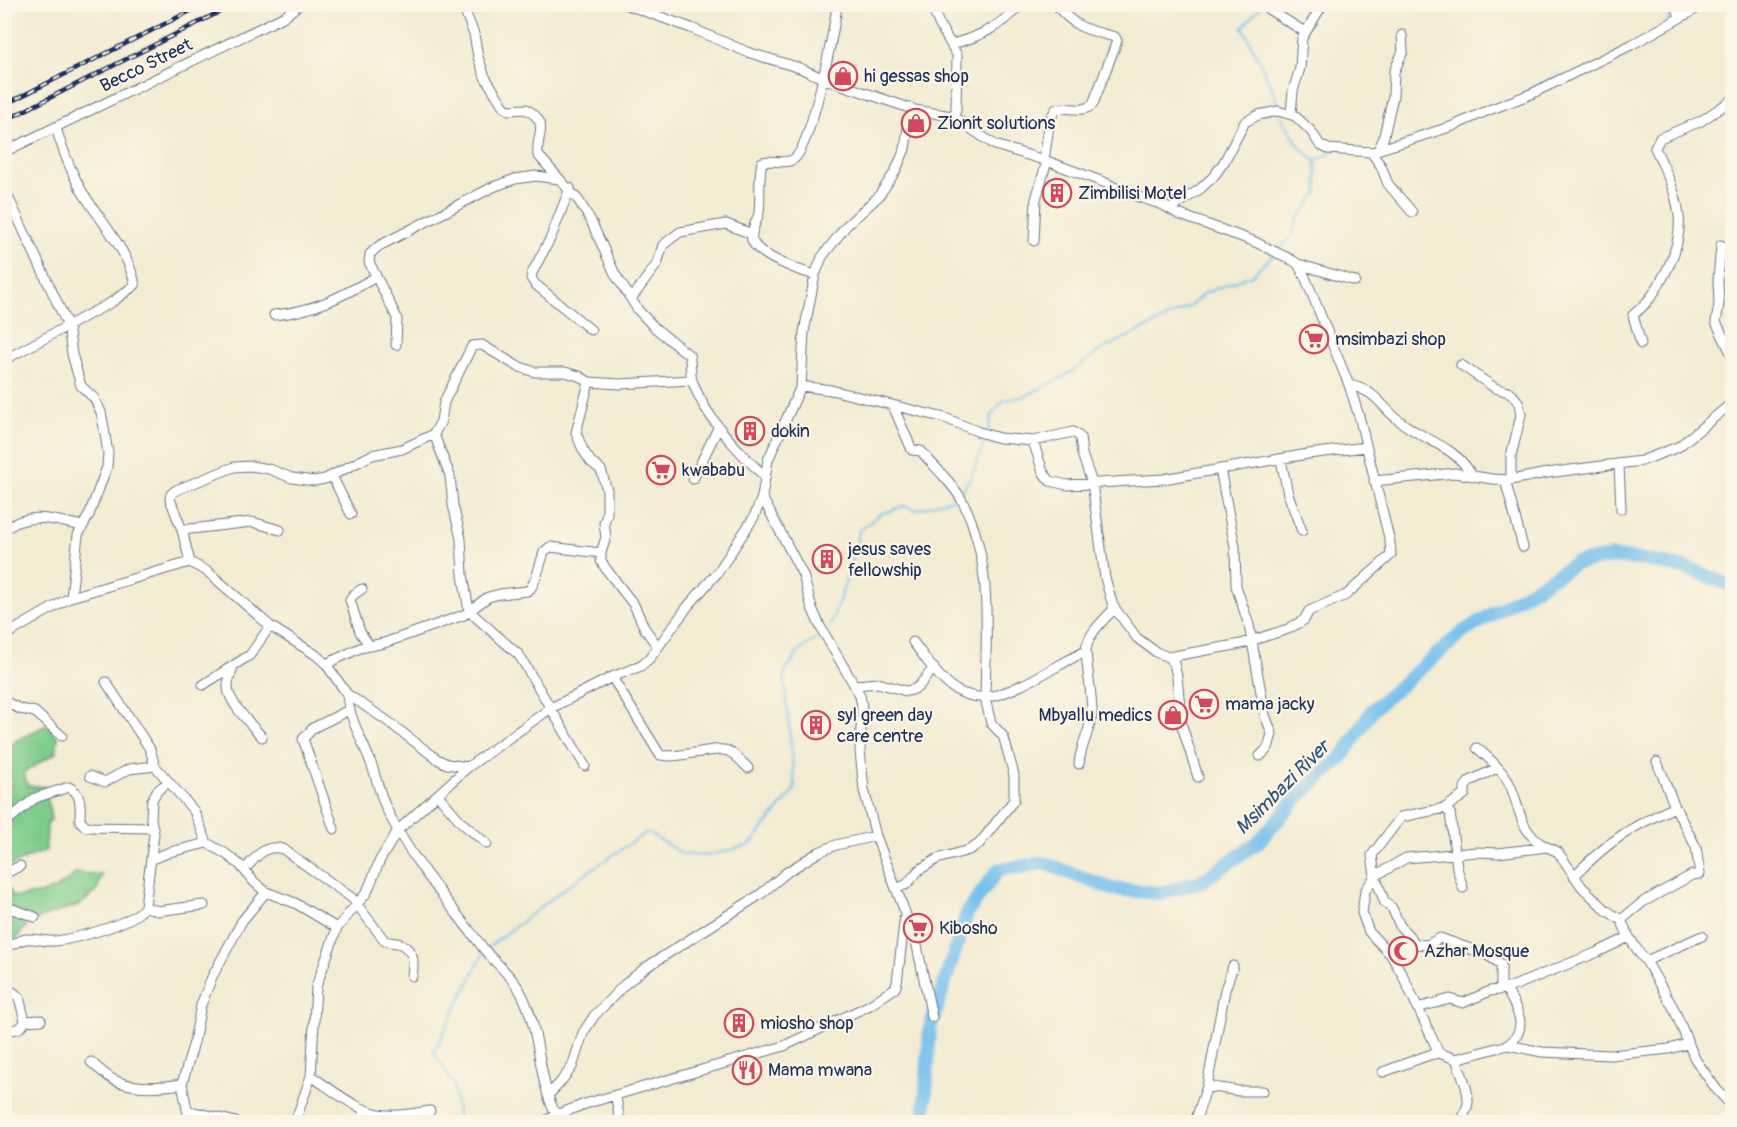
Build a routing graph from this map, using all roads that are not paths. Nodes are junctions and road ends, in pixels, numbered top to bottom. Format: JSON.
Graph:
{"nodes":[{"id":1,"x":300,"y":4,"type":"edge"},
{"id":2,"x":462,"y":4,"type":"edge"},
{"id":3,"x":625,"y":4,"type":"edge"},
{"id":4,"x":837,"y":4,"type":"edge"},
{"id":5,"x":931,"y":4,"type":"edge"},
{"id":6,"x":1021,"y":4,"type":"edge"},
{"id":7,"x":1055,"y":4,"type":"edge"},
{"id":8,"x":1323,"y":4,"type":"edge"},
{"id":9,"x":1674,"y":4,"type":"edge"},
{"id":10,"x":1705,"y":4,"type":"edge"},
{"id":11,"x":1268,"y":9,"type":"dead end"},
{"id":12,"x":1681,"y":17,"type":"junction"},
{"id":13,"x":1305,"y":32,"type":"junction"},
{"id":14,"x":1402,"y":36,"type":"dead end"},
{"id":15,"x":952,"y":44,"type":"junction"},
{"id":16,"x":822,"y":78,"type":"junction"},
{"id":17,"x":1732,"y":100,"type":"edge"},
{"id":18,"x":915,"y":110,"type":"junction"},
{"id":19,"x":1291,"y":114,"type":"junction"},
{"id":20,"x":952,"y":116,"type":"junction"},
{"id":21,"x":56,"y":128,"type":"junction"},
{"id":22,"x":1374,"y":151,"type":"junction"},
{"id":23,"x":4,"y":152,"type":"edge"},
{"id":24,"x":1045,"y":160,"type":"junction"},
{"id":25,"x":559,"y":179,"type":"junction"},
{"id":26,"x":4,"y":188,"type":"edge"},
{"id":27,"x":570,"y":188,"type":"junction"},
{"id":28,"x":1171,"y":209,"type":"junction"},
{"id":29,"x":1412,"y":212,"type":"dead end"},
{"id":30,"x":752,"y":234,"type":"junction"},
{"id":31,"x":1034,"y":241,"type":"dead end"},
{"id":32,"x":1721,"y":245,"type":"dead end"},
{"id":33,"x":1298,"y":264,"type":"junction"},
{"id":34,"x":815,"y":275,"type":"junction"},
{"id":35,"x":376,"y":277,"type":"junction"},
{"id":36,"x":1355,"y":281,"type":"dead end"},
{"id":37,"x":631,"y":299,"type":"junction"},
{"id":38,"x":274,"y":315,"type":"dead end"},
{"id":39,"x":68,"y":326,"type":"junction"},
{"id":40,"x":591,"y":330,"type":"dead end"},
{"id":41,"x":1641,"y":344,"type":"dead end"},
{"id":42,"x":396,"y":345,"type":"dead end"},
{"id":43,"x":1732,"y":355,"type":"edge"},
{"id":44,"x":4,"y":360,"type":"edge"},
{"id":45,"x":1461,"y":365,"type":"dead end"},
{"id":46,"x":692,"y":380,"type":"junction"},
{"id":47,"x":589,"y":382,"type":"junction"},
{"id":48,"x":1349,"y":385,"type":"junction"},
{"id":49,"x":801,"y":386,"type":"junction"},
{"id":50,"x":1732,"y":404,"type":"edge"},
{"id":51,"x":892,"y":406,"type":"junction"},
{"id":52,"x":718,"y":428,"type":"junction"},
{"id":53,"x":434,"y":434,"type":"junction"},
{"id":54,"x":1033,"y":441,"type":"junction"},
{"id":55,"x":1366,"y":447,"type":"junction"},
{"id":56,"x":1281,"y":460,"type":"junction"},
{"id":57,"x":1619,"y":465,"type":"junction"},
{"id":58,"x":1220,"y":469,"type":"junction"},
{"id":59,"x":1471,"y":474,"type":"junction"},
{"id":60,"x":332,"y":476,"type":"junction"},
{"id":61,"x":764,"y":476,"type":"junction"},
{"id":62,"x":693,"y":479,"type":"dead end"},
{"id":63,"x":1508,"y":480,"type":"junction"},
{"id":64,"x":1374,"y":481,"type":"junction"},
{"id":65,"x":1092,"y":483,"type":"junction"},
{"id":66,"x":762,"y":497,"type":"junction"},
{"id":67,"x":1622,"y":509,"type":"dead end"},
{"id":68,"x":351,"y":514,"type":"dead end"},
{"id":69,"x":82,"y":526,"type":"junction"},
{"id":70,"x":4,"y":530,"type":"edge"},
{"id":71,"x":182,"y":530,"type":"junction"},
{"id":72,"x":280,"y":530,"type":"dead end"},
{"id":73,"x":1302,"y":531,"type":"dead end"},
{"id":74,"x":1523,"y":547,"type":"dead end"},
{"id":75,"x":601,"y":553,"type":"junction"},
{"id":76,"x":190,"y":562,"type":"junction"},
{"id":77,"x":362,"y":590,"type":"dead end"},
{"id":78,"x":71,"y":597,"type":"junction"},
{"id":79,"x":1114,"y":609,"type":"junction"},
{"id":80,"x":469,"y":611,"type":"junction"},
{"id":81,"x":270,"y":626,"type":"junction"},
{"id":82,"x":4,"y":636,"type":"edge"},
{"id":83,"x":913,"y":642,"type":"dead end"},
{"id":84,"x":1252,"y":642,"type":"junction"},
{"id":85,"x":369,"y":645,"type":"junction"},
{"id":86,"x":658,"y":647,"type":"junction"},
{"id":87,"x":1086,"y":651,"type":"junction"},
{"id":88,"x":1168,"y":657,"type":"junction"},
{"id":89,"x":326,"y":664,"type":"junction"},
{"id":90,"x":233,"y":666,"type":"junction"},
{"id":91,"x":934,"y":668,"type":"junction"},
{"id":92,"x":612,"y":677,"type":"junction"},
{"id":93,"x":106,"y":682,"type":"dead end"},
{"id":94,"x":203,"y":685,"type":"dead end"},
{"id":95,"x":855,"y":685,"type":"junction"},
{"id":96,"x":347,"y":694,"type":"junction"},
{"id":97,"x":985,"y":698,"type":"junction"},
{"id":98,"x":4,"y":701,"type":"edge"},
{"id":99,"x":551,"y":708,"type":"junction"},
{"id":100,"x":348,"y":710,"type":"junction"},
{"id":101,"x":62,"y":736,"type":"dead end"},
{"id":102,"x":262,"y":737,"type":"dead end"},
{"id":103,"x":1477,"y":748,"type":"dead end"},
{"id":104,"x":1260,"y":756,"type":"dead end"},
{"id":105,"x":1657,"y":762,"type":"dead end"},
{"id":106,"x":1079,"y":764,"type":"dead end"},
{"id":107,"x":155,"y":766,"type":"junction"},
{"id":108,"x":585,"y":766,"type":"dead end"},
{"id":109,"x":468,"y":767,"type":"junction"},
{"id":110,"x":748,"y":768,"type":"dead end"},
{"id":111,"x":1497,"y":768,"type":"junction"},
{"id":112,"x":90,"y":776,"type":"dead end"},
{"id":113,"x":1198,"y":777,"type":"dead end"},
{"id":114,"x":168,"y":782,"type":"junction"},
{"id":115,"x":438,"y":795,"type":"junction"},
{"id":116,"x":1675,"y":807,"type":"junction"},
{"id":117,"x":1445,"y":808,"type":"junction"},
{"id":118,"x":7,"y":821,"type":"dead end"},
{"id":119,"x":153,"y":828,"type":"junction"},
{"id":120,"x":334,"y":829,"type":"dead end"},
{"id":121,"x":398,"y":830,"type":"junction"},
{"id":122,"x":876,"y":836,"type":"junction"},
{"id":123,"x":207,"y":843,"type":"junction"},
{"id":124,"x":487,"y":844,"type":"dead end"},
{"id":125,"x":1547,"y":847,"type":"junction"},
{"id":126,"x":1455,"y":854,"type":"junction"},
{"id":127,"x":152,"y":859,"type":"junction"},
{"id":128,"x":20,"y":866,"type":"dead end"},
{"id":129,"x":244,"y":870,"type":"junction"},
{"id":130,"x":4,"y":874,"type":"edge"},
{"id":131,"x":1375,"y":876,"type":"junction"},
{"id":132,"x":1574,"y":876,"type":"junction"},
{"id":133,"x":1463,"y":888,"type":"dead end"},
{"id":134,"x":896,"y":889,"type":"junction"},
{"id":135,"x":266,"y":892,"type":"junction"},
{"id":136,"x":204,"y":905,"type":"dead end"},
{"id":137,"x":357,"y":905,"type":"junction"},
{"id":138,"x":4,"y":906,"type":"edge"},
{"id":139,"x":145,"y":906,"type":"junction"},
{"id":140,"x":905,"y":915,"type":"junction"},
{"id":141,"x":35,"y":917,"type":"dead end"},
{"id":142,"x":1621,"y":920,"type":"junction"},
{"id":143,"x":337,"y":928,"type":"junction"},
{"id":144,"x":1702,"y":936,"type":"dead end"},
{"id":145,"x":1629,"y":937,"type":"junction"},
{"id":146,"x":4,"y":948,"type":"edge"},
{"id":147,"x":1646,"y":961,"type":"junction"},
{"id":148,"x":1233,"y":966,"type":"dead end"},
{"id":149,"x":412,"y":976,"type":"dead end"},
{"id":150,"x":1506,"y":988,"type":"junction"},
{"id":151,"x":4,"y":992,"type":"edge"},
{"id":152,"x":1418,"y":1008,"type":"junction"},
{"id":153,"x":932,"y":1017,"type":"dead end"},
{"id":154,"x":41,"y":1020,"type":"dead end"},
{"id":155,"x":25,"y":1021,"type":"junction"},
{"id":156,"x":4,"y":1031,"type":"edge"},
{"id":157,"x":1687,"y":1044,"type":"junction"},
{"id":158,"x":1508,"y":1046,"type":"junction"},
{"id":159,"x":1439,"y":1053,"type":"junction"},
{"id":160,"x":1456,"y":1059,"type":"junction"},
{"id":161,"x":91,"y":1062,"type":"dead end"},
{"id":162,"x":1383,"y":1072,"type":"dead end"},
{"id":163,"x":311,"y":1076,"type":"junction"},
{"id":164,"x":182,"y":1084,"type":"junction"},
{"id":165,"x":1207,"y":1086,"type":"junction"},
{"id":166,"x":1263,"y":1090,"type":"dead end"},
{"id":167,"x":548,"y":1095,"type":"junction"},
{"id":168,"x":616,"y":1097,"type":"junction"},
{"id":169,"x":1732,"y":1107,"type":"edge"},
{"id":170,"x":365,"y":1110,"type":"junction"},
{"id":171,"x":430,"y":1111,"type":"dead end"},
{"id":172,"x":556,"y":1116,"type":"junction"},
{"id":173,"x":187,"y":1118,"type":"edge"},
{"id":174,"x":236,"y":1122,"type":"edge"},
{"id":175,"x":295,"y":1122,"type":"edge"},
{"id":176,"x":361,"y":1122,"type":"edge"},
{"id":177,"x":543,"y":1122,"type":"edge"},
{"id":178,"x":620,"y":1122,"type":"edge"},
{"id":179,"x":1195,"y":1122,"type":"edge"},
{"id":180,"x":1463,"y":1122,"type":"edge"}],
"edges":[{"from":1,"to":21,"type":"street","name":"Becco Street"},
{"from":2,"to":25,"type":"street"},
{"from":3,"to":16,"type":"street"},
{"from":4,"to":16,"type":"street"},
{"from":5,"to":15,"type":"street"},
{"from":6,"to":15,"type":"street"},
{"from":7,"to":24,"type":"street"},
{"from":8,"to":13,"type":"street"},
{"from":9,"to":12,"type":"street"},
{"from":10,"to":12,"type":"street"},
{"from":11,"to":13,"type":"street"},
{"from":12,"to":22,"type":"street"},
{"from":13,"to":19,"type":"street"},
{"from":14,"to":22,"type":"street"},
{"from":15,"to":20,"type":"street"},
{"from":16,"to":18,"type":"street"},
{"from":16,"to":30,"type":"street"},
{"from":17,"to":41,"type":"street"},
{"from":18,"to":20,"type":"street"},
{"from":18,"to":34,"type":"street"},
{"from":19,"to":22,"type":"street"},
{"from":19,"to":28,"type":"street"},
{"from":20,"to":24,"type":"street"},
{"from":21,"to":23,"type":"street","name":"Becco Street"},
{"from":21,"to":39,"type":"street"},
{"from":22,"to":29,"type":"street"},
{"from":24,"to":28,"type":"street"},
{"from":24,"to":31,"type":"street"},
{"from":25,"to":27,"type":"street"},
{"from":25,"to":35,"type":"street"},
{"from":26,"to":39,"type":"street"},
{"from":27,"to":37,"type":"street"},
{"from":27,"to":40,"type":"street"},
{"from":28,"to":33,"type":"street"},
{"from":30,"to":34,"type":"street"},
{"from":30,"to":37,"type":"street"},
{"from":32,"to":43,"type":"street"},
{"from":33,"to":36,"type":"street"},
{"from":33,"to":48,"type":"street"},
{"from":34,"to":49,"type":"street"},
{"from":35,"to":38,"type":"street"},
{"from":35,"to":42,"type":"street"},
{"from":37,"to":46,"type":"street"},
{"from":39,"to":44,"type":"street"},
{"from":39,"to":69,"type":"street"},
{"from":45,"to":63,"type":"street"},
{"from":46,"to":47,"type":"street"},
{"from":46,"to":52,"type":"street"},
{"from":47,"to":53,"type":"street"},
{"from":47,"to":75,"type":"street"},
{"from":48,"to":55,"type":"street"},
{"from":48,"to":59,"type":"street"},
{"from":49,"to":51,"type":"street"},
{"from":49,"to":61,"type":"street"},
{"from":50,"to":57,"type":"street"},
{"from":51,"to":54,"type":"street"},
{"from":51,"to":97,"type":"street"},
{"from":52,"to":61,"type":"street"},
{"from":52,"to":62,"type":"street"},
{"from":53,"to":60,"type":"street"},
{"from":53,"to":80,"type":"street"},
{"from":54,"to":65,"type":"street"},
{"from":54,"to":65,"type":"street"},
{"from":55,"to":56,"type":"street"},
{"from":55,"to":64,"type":"street"},
{"from":56,"to":58,"type":"street"},
{"from":56,"to":73,"type":"street"},
{"from":57,"to":63,"type":"street"},
{"from":57,"to":67,"type":"street"},
{"from":58,"to":65,"type":"street"},
{"from":58,"to":84,"type":"street"},
{"from":59,"to":63,"type":"street"},
{"from":59,"to":64,"type":"street"},
{"from":60,"to":68,"type":"street"},
{"from":60,"to":71,"type":"street"},
{"from":61,"to":66,"type":"street"},
{"from":63,"to":74,"type":"street"},
{"from":64,"to":84,"type":"street"},
{"from":65,"to":79,"type":"street"},
{"from":66,"to":86,"type":"street"},
{"from":66,"to":95,"type":"street"},
{"from":69,"to":70,"type":"street"},
{"from":69,"to":78,"type":"street"},
{"from":71,"to":72,"type":"street"},
{"from":71,"to":76,"type":"street"},
{"from":75,"to":80,"type":"street"},
{"from":75,"to":86,"type":"street"},
{"from":76,"to":78,"type":"street"},
{"from":76,"to":81,"type":"street"},
{"from":77,"to":85,"type":"street"},
{"from":78,"to":82,"type":"street"},
{"from":79,"to":87,"type":"street"},
{"from":79,"to":88,"type":"street"},
{"from":80,"to":85,"type":"street"},
{"from":80,"to":99,"type":"street"},
{"from":81,"to":89,"type":"street"},
{"from":81,"to":90,"type":"street"},
{"from":83,"to":91,"type":"street"},
{"from":84,"to":88,"type":"street"},
{"from":84,"to":104,"type":"street"},
{"from":85,"to":89,"type":"street"},
{"from":86,"to":92,"type":"street"},
{"from":87,"to":97,"type":"street"},
{"from":87,"to":106,"type":"street"},
{"from":88,"to":113,"type":"street"},
{"from":89,"to":96,"type":"street"},
{"from":90,"to":94,"type":"street"},
{"from":90,"to":102,"type":"street"},
{"from":91,"to":95,"type":"street"},
{"from":91,"to":97,"type":"street"},
{"from":92,"to":99,"type":"street"},
{"from":92,"to":110,"type":"street"},
{"from":93,"to":107,"type":"street"},
{"from":95,"to":122,"type":"street"},
{"from":96,"to":100,"type":"street"},
{"from":96,"to":109,"type":"street"},
{"from":97,"to":134,"type":"street"},
{"from":98,"to":101,"type":"street"},
{"from":99,"to":108,"type":"street"},
{"from":99,"to":109,"type":"street"},
{"from":100,"to":120,"type":"street"},
{"from":100,"to":121,"type":"street"},
{"from":103,"to":111,"type":"street"},
{"from":105,"to":116,"type":"street"},
{"from":107,"to":112,"type":"street"},
{"from":107,"to":114,"type":"street"},
{"from":109,"to":115,"type":"street"},
{"from":111,"to":117,"type":"street"},
{"from":111,"to":125,"type":"street"},
{"from":114,"to":119,"type":"street"},
{"from":114,"to":123,"type":"street"},
{"from":115,"to":121,"type":"street"},
{"from":115,"to":124,"type":"street"},
{"from":116,"to":132,"type":"street"},
{"from":116,"to":142,"type":"street"},
{"from":117,"to":126,"type":"street"},
{"from":117,"to":131,"type":"street"},
{"from":118,"to":119,"type":"street"},
{"from":119,"to":127,"type":"street"},
{"from":121,"to":137,"type":"street"},
{"from":121,"to":167,"type":"street"},
{"from":122,"to":134,"type":"street"},
{"from":122,"to":167,"type":"street"},
{"from":123,"to":127,"type":"street"},
{"from":123,"to":129,"type":"street"},
{"from":125,"to":126,"type":"street"},
{"from":125,"to":132,"type":"street"},
{"from":126,"to":131,"type":"street"},
{"from":126,"to":133,"type":"street"},
{"from":127,"to":139,"type":"street"},
{"from":128,"to":130,"type":"street"},
{"from":129,"to":135,"type":"street"},
{"from":129,"to":137,"type":"street"},
{"from":131,"to":150,"type":"street"},
{"from":131,"to":152,"type":"street"},
{"from":132,"to":142,"type":"street"},
{"from":134,"to":140,"type":"street"},
{"from":135,"to":143,"type":"street"},
{"from":135,"to":164,"type":"street"},
{"from":136,"to":139,"type":"street"},
{"from":137,"to":143,"type":"street"},
{"from":137,"to":149,"type":"street"},
{"from":138,"to":141,"type":"street"},
{"from":139,"to":146,"type":"street"},
{"from":140,"to":153,"type":"street"},
{"from":140,"to":168,"type":"street"},
{"from":142,"to":145,"type":"street"},
{"from":143,"to":163,"type":"street"},
{"from":144,"to":147,"type":"street"},
{"from":145,"to":147,"type":"street"},
{"from":145,"to":150,"type":"street"},
{"from":147,"to":157,"type":"street"},
{"from":148,"to":165,"type":"street"},
{"from":150,"to":152,"type":"street"},
{"from":150,"to":158,"type":"street"},
{"from":151,"to":155,"type":"street"},
{"from":152,"to":159,"type":"street"},
{"from":154,"to":155,"type":"street"},
{"from":155,"to":156,"type":"street"},
{"from":157,"to":158,"type":"street"},
{"from":157,"to":169,"type":"street"},
{"from":158,"to":160,"type":"street"},
{"from":159,"to":160,"type":"street"},
{"from":159,"to":162,"type":"street"},
{"from":160,"to":180,"type":"street"},
{"from":161,"to":164,"type":"street"},
{"from":163,"to":170,"type":"street"},
{"from":163,"to":175,"type":"street"},
{"from":164,"to":173,"type":"street"},
{"from":165,"to":166,"type":"street"},
{"from":165,"to":179,"type":"street"},
{"from":167,"to":172,"type":"street"},
{"from":168,"to":172,"type":"street"},
{"from":168,"to":178,"type":"street"},
{"from":170,"to":171,"type":"street"},
{"from":170,"to":176,"type":"street"},
{"from":172,"to":177,"type":"street"},
{"from":173,"to":174,"type":"street"}]}
